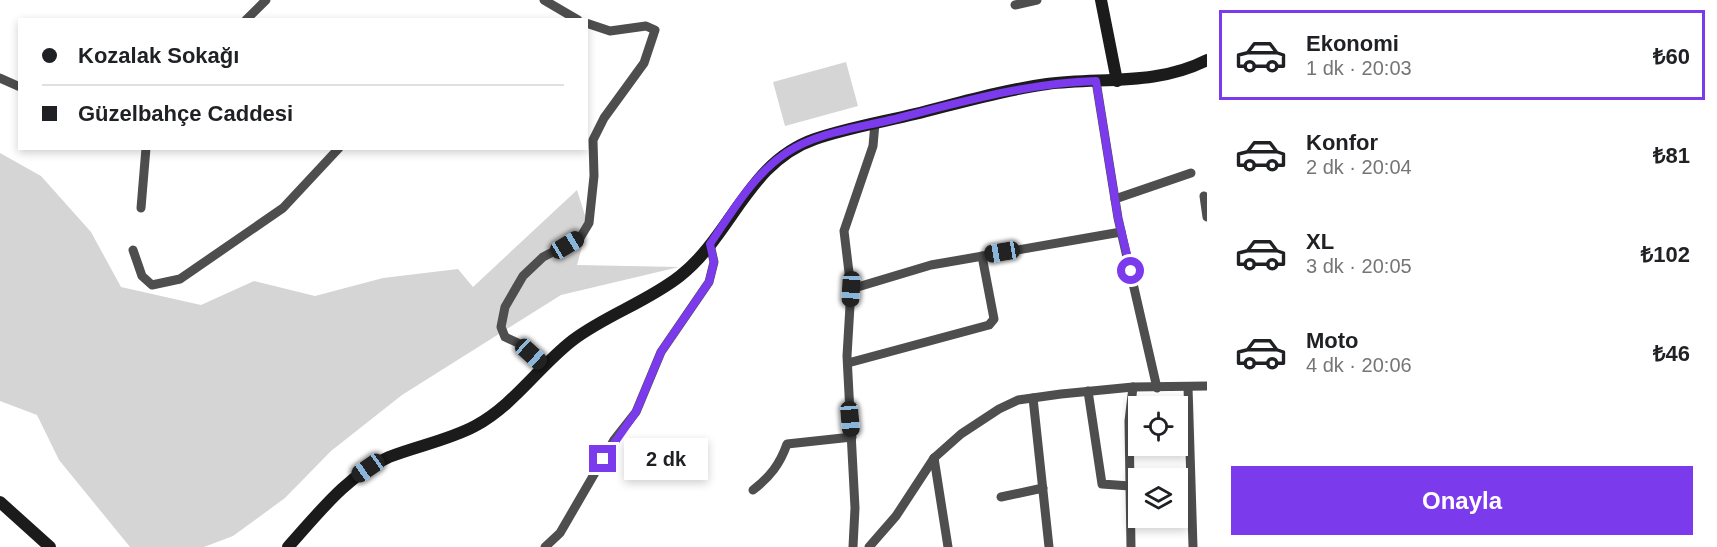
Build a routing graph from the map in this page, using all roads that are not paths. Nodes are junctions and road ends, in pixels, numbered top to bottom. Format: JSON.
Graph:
{"nodes":[{"id":1,"x":266,"y":0,"type":"edge"},
{"id":2,"x":544,"y":0,"type":"edge"},
{"id":3,"x":1037,"y":0,"type":"edge"},
{"id":4,"x":1101,"y":0,"type":"edge"},
{"id":5,"x":1015,"y":6,"type":"dead end"},
{"id":6,"x":248,"y":18,"type":"edge"},
{"id":7,"x":575,"y":18,"type":"edge"},
{"id":8,"x":588,"y":24,"type":"edge"},
{"id":9,"x":1207,"y":60,"type":"edge"},
{"id":10,"x":0,"y":78,"type":"edge"},
{"id":11,"x":1096,"y":81,"type":"junction"},
{"id":12,"x":1117,"y":81,"type":"junction"},
{"id":13,"x":18,"y":86,"type":"edge"},
{"id":14,"x":875,"y":123,"type":"junction"},
{"id":15,"x":146,"y":150,"type":"edge"},
{"id":16,"x":337,"y":150,"type":"edge"},
{"id":17,"x":1191,"y":173,"type":"dead end"},
{"id":18,"x":1204,"y":196,"type":"dead end"},
{"id":19,"x":1115,"y":199,"type":"junction"},
{"id":20,"x":141,"y":208,"type":"dead end"},
{"id":21,"x":1207,"y":217,"type":"edge"},
{"id":22,"x":1121,"y":232,"type":"junction"},
{"id":23,"x":710,"y":244,"type":"junction"},
{"id":24,"x":133,"y":250,"type":"dead end"},
{"id":25,"x":982,"y":256,"type":"junction"},
{"id":26,"x":851,"y":289,"type":"junction"},
{"id":27,"x":848,"y":363,"type":"junction"},
{"id":28,"x":544,"y":366,"type":"junction"},
{"id":29,"x":1207,"y":386,"type":"edge"},
{"id":30,"x":1133,"y":387,"type":"junction"},
{"id":31,"x":1157,"y":387,"type":"junction"},
{"id":32,"x":1188,"y":387,"type":"junction"},
{"id":33,"x":1088,"y":391,"type":"junction"},
{"id":34,"x":1033,"y":398,"type":"junction"},
{"id":35,"x":852,"y":436,"type":"junction"},
{"id":36,"x":934,"y":458,"type":"junction"},
{"id":37,"x":1130,"y":468,"type":"edge"},
{"id":38,"x":1128,"y":486,"type":"edge"},
{"id":39,"x":1043,"y":488,"type":"junction"},
{"id":40,"x":753,"y":490,"type":"dead end"},
{"id":41,"x":1001,"y":497,"type":"dead end"},
{"id":42,"x":0,"y":502,"type":"edge"},
{"id":43,"x":1131,"y":528,"type":"edge"},
{"id":44,"x":50,"y":547,"type":"edge"},
{"id":45,"x":288,"y":547,"type":"edge"},
{"id":46,"x":545,"y":547,"type":"edge"},
{"id":47,"x":853,"y":547,"type":"edge"},
{"id":48,"x":869,"y":547,"type":"edge"},
{"id":49,"x":948,"y":547,"type":"edge"},
{"id":50,"x":1049,"y":547,"type":"edge"},
{"id":51,"x":1131,"y":547,"type":"edge"},
{"id":52,"x":1193,"y":547,"type":"edge"}],
"edges":[{"from":1,"to":6,"type":"street"},
{"from":2,"to":7,"type":"street"},
{"from":3,"to":5,"type":"street"},
{"from":4,"to":12,"type":"street"},
{"from":8,"to":28,"type":"street"},
{"from":9,"to":12,"type":"street"},
{"from":10,"to":13,"type":"street"},
{"from":11,"to":12,"type":"street"},
{"from":11,"to":14,"type":"street"},
{"from":11,"to":19,"type":"street"},
{"from":14,"to":23,"type":"street"},
{"from":14,"to":26,"type":"street"},
{"from":15,"to":20,"type":"street"},
{"from":16,"to":24,"type":"street"},
{"from":17,"to":19,"type":"street"},
{"from":18,"to":21,"type":"street"},
{"from":19,"to":22,"type":"street"},
{"from":22,"to":25,"type":"street"},
{"from":22,"to":31,"type":"street"},
{"from":23,"to":28,"type":"street"},
{"from":23,"to":46,"type":"street"},
{"from":25,"to":26,"type":"street"},
{"from":25,"to":27,"type":"street"},
{"from":26,"to":27,"type":"street"},
{"from":27,"to":35,"type":"street"},
{"from":28,"to":45,"type":"street"},
{"from":29,"to":32,"type":"street"},
{"from":30,"to":31,"type":"street"},
{"from":30,"to":33,"type":"street"},
{"from":30,"to":37,"type":"street"},
{"from":31,"to":32,"type":"street"},
{"from":32,"to":52,"type":"street"},
{"from":33,"to":34,"type":"street"},
{"from":33,"to":38,"type":"street"},
{"from":34,"to":36,"type":"street"},
{"from":34,"to":39,"type":"street"},
{"from":35,"to":40,"type":"street"},
{"from":35,"to":47,"type":"street"},
{"from":36,"to":48,"type":"street"},
{"from":36,"to":49,"type":"street"},
{"from":39,"to":41,"type":"street"},
{"from":39,"to":50,"type":"street"},
{"from":42,"to":44,"type":"street"},
{"from":43,"to":51,"type":"street"}]}
